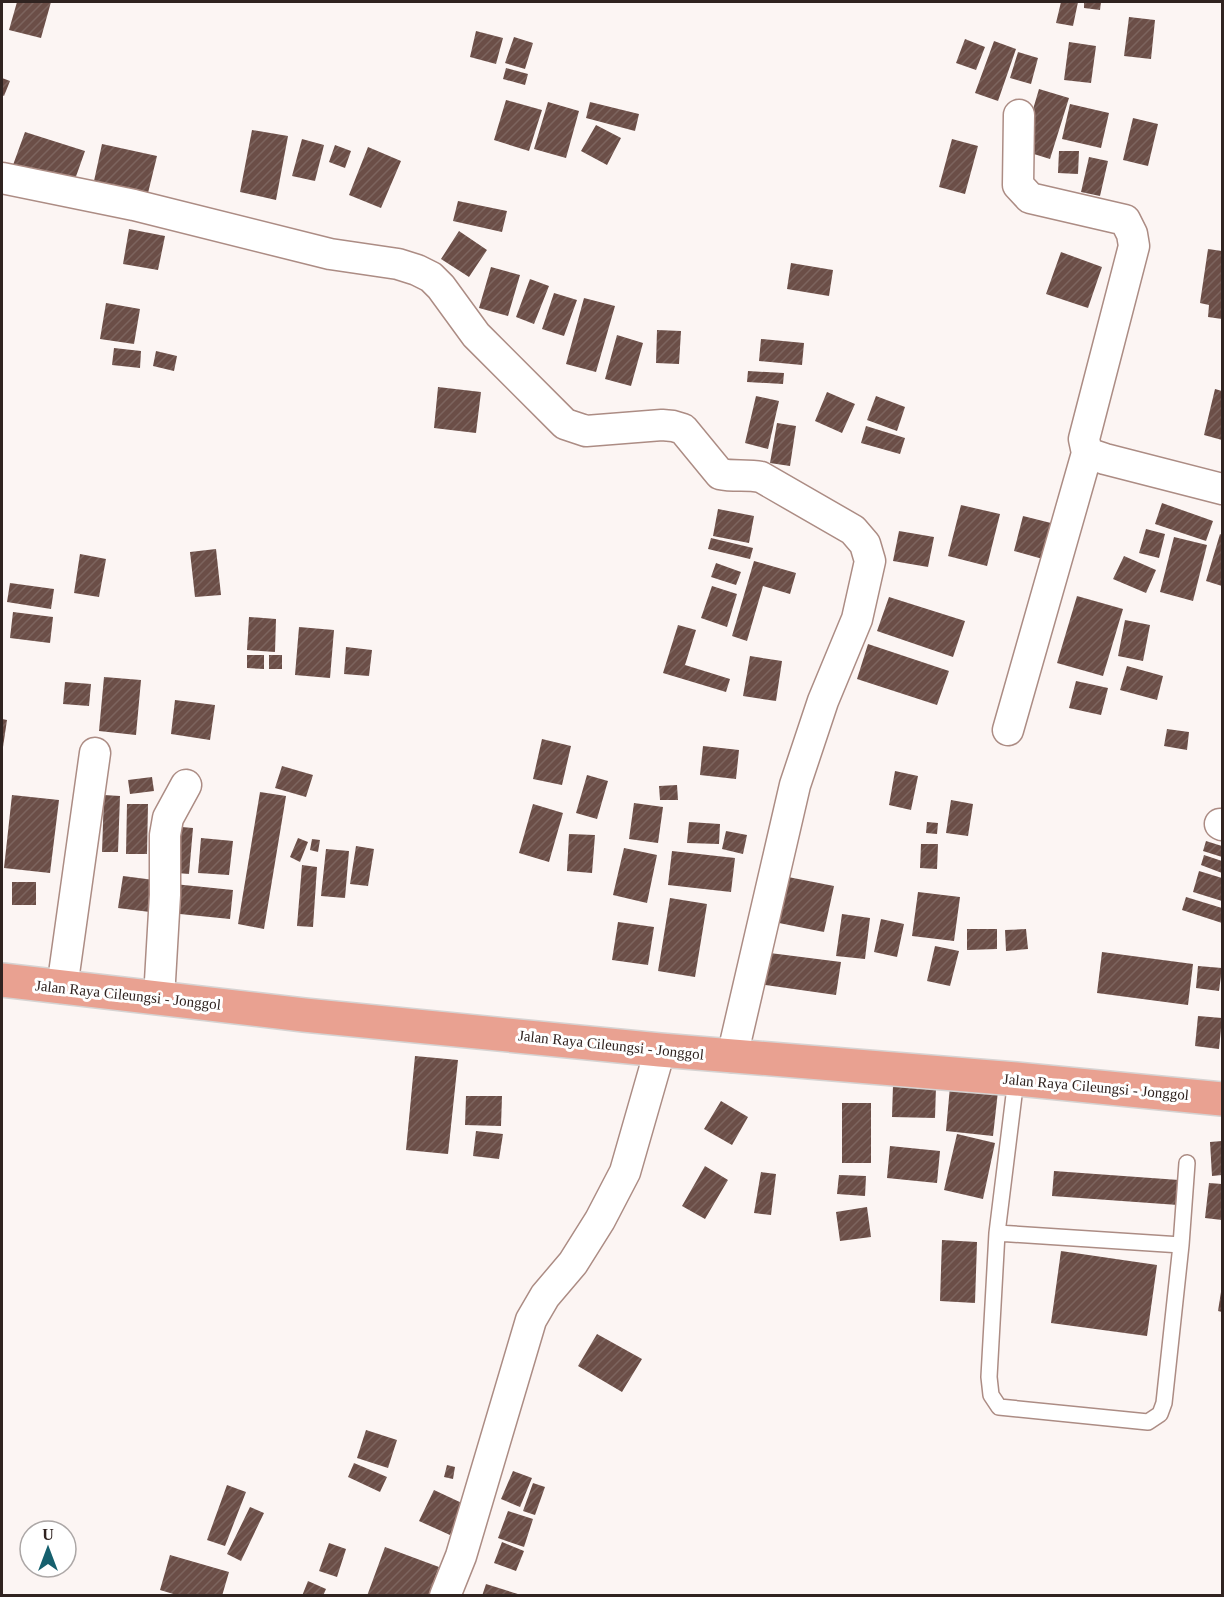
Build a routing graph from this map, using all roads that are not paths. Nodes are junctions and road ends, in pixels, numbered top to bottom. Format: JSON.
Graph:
{"nodes":[{"id":1,"x":1019,"y":115,"type":"dead end"},
{"id":2,"x":2,"y":178,"type":"edge"},
{"id":3,"x":1087,"y":453,"type":"junction"},
{"id":4,"x":1222,"y":489,"type":"edge"},
{"id":5,"x":1008,"y":730,"type":"dead end"},
{"id":6,"x":95,"y":753,"type":"dead end"},
{"id":7,"x":186,"y":784,"type":"dead end"},
{"id":8,"x":2,"y":980,"type":"edge"},
{"id":9,"x":62,"y":988,"type":"junction"},
{"id":10,"x":159,"y":998,"type":"junction"},
{"id":11,"x":660,"y":1050,"type":"junction"},
{"id":12,"x":732,"y":1057,"type":"junction"},
{"id":13,"x":1016,"y":1079,"type":"junction"},
{"id":14,"x":1222,"y":1099,"type":"edge"},
{"id":15,"x":1187,"y":1163,"type":"dead end"},
{"id":16,"x":997,"y":1233,"type":"junction"},
{"id":17,"x":1181,"y":1245,"type":"junction"},
{"id":18,"x":445,"y":1596,"type":"edge"}],
"edges":[{"from":1,"to":3,"type":"street"},
{"from":2,"to":12,"type":"street"},
{"from":3,"to":4,"type":"street"},
{"from":3,"to":5,"type":"street"},
{"from":6,"to":9,"type":"street"},
{"from":7,"to":10,"type":"street"},
{"from":8,"to":9,"type":"main road","name":"Jalan Raya Cileungsi - Jonggol"},
{"from":9,"to":10,"type":"main road","name":"Jalan Raya Cileungsi - Jonggol"},
{"from":10,"to":11,"type":"main road","name":"Jalan Raya Cileungsi - Jonggol"},
{"from":11,"to":12,"type":"main road","name":"Jalan Raya Cileungsi - Jonggol"},
{"from":11,"to":18,"type":"street"},
{"from":12,"to":13,"type":"main road","name":"Jalan Raya Cileungsi - Jonggol"},
{"from":13,"to":14,"type":"main road","name":"Jalan Raya Cileungsi - Jonggol"},
{"from":13,"to":16,"type":"lane"},
{"from":15,"to":17,"type":"lane"},
{"from":16,"to":17,"type":"lane"},
{"from":16,"to":17,"type":"lane"}]}
